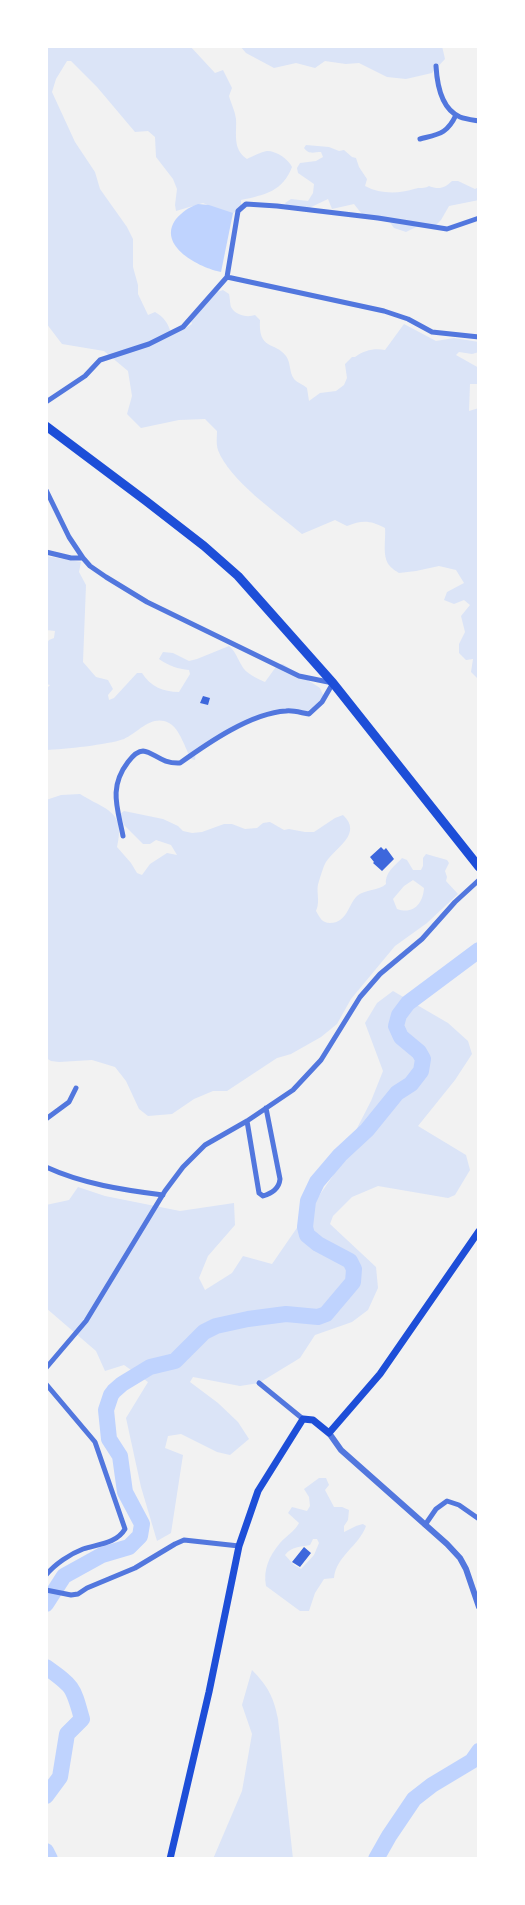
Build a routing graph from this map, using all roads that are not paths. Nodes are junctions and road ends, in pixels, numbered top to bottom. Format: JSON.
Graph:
{"nodes":[{"id":1,"x":436,"y":66,"type":"dead end"},
{"id":2,"x":456,"y":115,"type":"junction"},
{"id":3,"x":479,"y":121,"type":"edge"},
{"id":4,"x":420,"y":139,"type":"dead end"},
{"id":5,"x":479,"y":218,"type":"edge"},
{"id":6,"x":227,"y":277,"type":"junction"},
{"id":7,"x":479,"y":337,"type":"edge"},
{"id":8,"x":46,"y":402,"type":"edge"},
{"id":9,"x":46,"y":426,"type":"edge"},
{"id":10,"x":46,"y":490,"type":"edge"},
{"id":11,"x":46,"y":552,"type":"edge"},
{"id":12,"x":83,"y":558,"type":"junction"},
{"id":13,"x":333,"y":683,"type":"junction"},
{"id":14,"x":123,"y":836,"type":"dead end"},
{"id":15,"x":479,"y":867,"type":"edge"},
{"id":16,"x":479,"y":880,"type":"edge"},
{"id":17,"x":76,"y":1088,"type":"dead end"},
{"id":18,"x":266,"y":1108,"type":"junction"},
{"id":19,"x":46,"y":1119,"type":"edge"},
{"id":20,"x":247,"y":1121,"type":"junction"},
{"id":21,"x":46,"y":1167,"type":"edge"},
{"id":22,"x":163,"y":1195,"type":"junction"},
{"id":23,"x":479,"y":1231,"type":"edge"},
{"id":24,"x":46,"y":1368,"type":"edge"},
{"id":25,"x":259,"y":1383,"type":"dead end"},
{"id":26,"x":46,"y":1384,"type":"edge"},
{"id":27,"x":303,"y":1419,"type":"junction"},
{"id":28,"x":329,"y":1433,"type":"junction"},
{"id":29,"x":479,"y":1518,"type":"edge"},
{"id":30,"x":425,"y":1525,"type":"junction"},
{"id":31,"x":239,"y":1546,"type":"junction"},
{"id":32,"x":46,"y":1574,"type":"edge"},
{"id":33,"x":46,"y":1590,"type":"edge"},
{"id":34,"x":479,"y":1607,"type":"edge"},
{"id":35,"x":170,"y":1859,"type":"edge"}],
"edges":[{"from":1,"to":2,"type":"street"},
{"from":2,"to":3,"type":"street"},
{"from":2,"to":4,"type":"street"},
{"from":5,"to":6,"type":"street"},
{"from":6,"to":7,"type":"street"},
{"from":6,"to":8,"type":"street"},
{"from":9,"to":13,"type":"highway"},
{"from":10,"to":12,"type":"street"},
{"from":11,"to":12,"type":"street"},
{"from":12,"to":13,"type":"street"},
{"from":13,"to":14,"type":"street"},
{"from":13,"to":15,"type":"highway"},
{"from":16,"to":18,"type":"street"},
{"from":17,"to":19,"type":"street"},
{"from":18,"to":20,"type":"street"},
{"from":18,"to":20,"type":"street"},
{"from":20,"to":22,"type":"street"},
{"from":21,"to":22,"type":"street"},
{"from":22,"to":24,"type":"street"},
{"from":23,"to":28,"type":"main road"},
{"from":25,"to":27,"type":"street"},
{"from":26,"to":32,"type":"street"},
{"from":27,"to":28,"type":"main road"},
{"from":27,"to":31,"type":"main road"},
{"from":28,"to":30,"type":"street"},
{"from":29,"to":30,"type":"street"},
{"from":30,"to":34,"type":"street"},
{"from":31,"to":33,"type":"street"},
{"from":31,"to":35,"type":"main road"}]}
